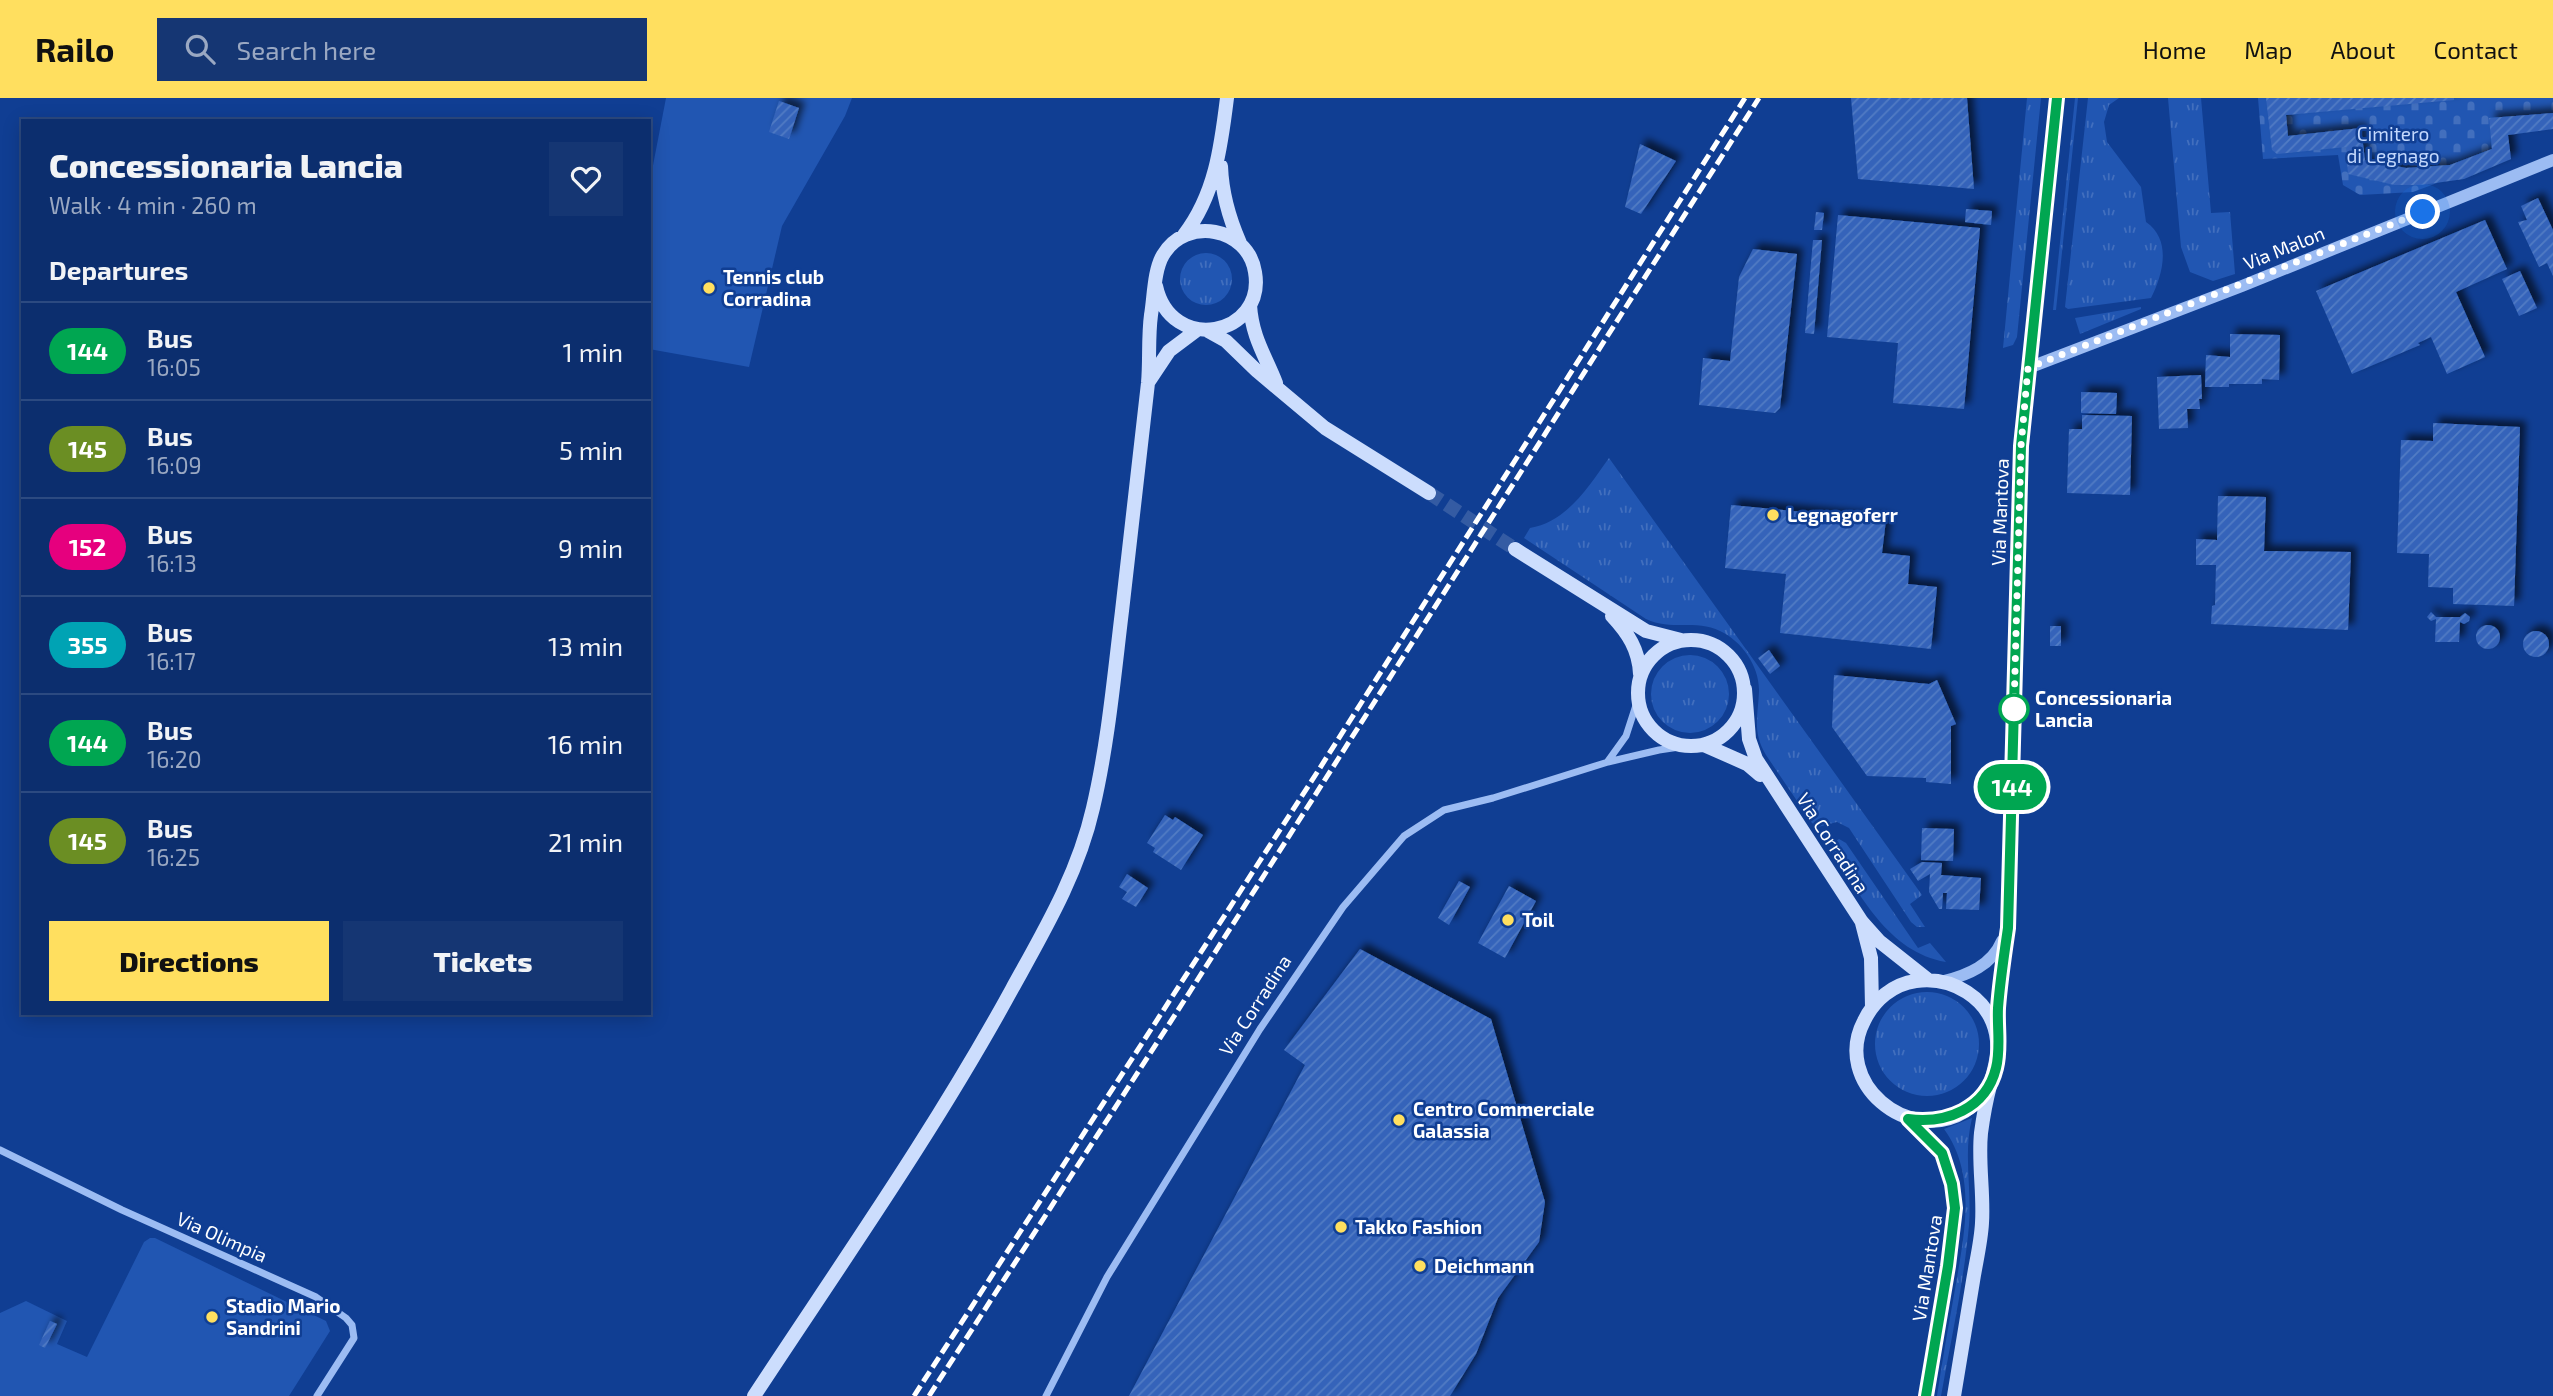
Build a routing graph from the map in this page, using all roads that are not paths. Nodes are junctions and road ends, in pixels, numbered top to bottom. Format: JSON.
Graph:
{"nodes":[{"id":1,"x":1227,"y":98,"type":"edge"},
{"id":2,"x":2057,"y":98,"type":"edge"},
{"id":3,"x":1221,"y":144,"type":"junction"},
{"id":4,"x":2553,"y":159,"type":"edge"},
{"id":5,"x":1183,"y":236,"type":"junction"},
{"id":6,"x":1240,"y":243,"type":"junction"},
{"id":7,"x":1156,"y":286,"type":"junction"},
{"id":8,"x":1250,"y":305,"type":"junction"},
{"id":9,"x":1203,"y":331,"type":"junction"},
{"id":10,"x":2028,"y":368,"type":"junction"},
{"id":11,"x":1148,"y":382,"type":"junction"},
{"id":12,"x":1276,"y":385,"type":"junction"},
{"id":13,"x":1429,"y":493,"type":"tunnel mouth"},
{"id":14,"x":1515,"y":549,"type":"tunnel mouth"},
{"id":15,"x":1604,"y":607,"type":"junction"},
{"id":16,"x":1681,"y":640,"type":"junction"},
{"id":17,"x":1640,"y":677,"type":"junction"},
{"id":18,"x":1745,"y":689,"type":"junction"},
{"id":19,"x":1638,"y":699,"type":"junction"},
{"id":20,"x":1704,"y":745,"type":"junction"},
{"id":21,"x":1686,"y":746,"type":"junction"},
{"id":22,"x":1608,"y":762,"type":"junction"},
{"id":23,"x":1771,"y":786,"type":"junction"},
{"id":24,"x":1861,"y":922,"type":"junction"},
{"id":25,"x":2008,"y":928,"type":"junction"},
{"id":26,"x":1927,"y":979,"type":"junction"},
{"id":27,"x":1944,"y":982,"type":"junction"},
{"id":28,"x":1872,"y":1007,"type":"junction"},
{"id":29,"x":1996,"y":1032,"type":"junction"},
{"id":30,"x":1990,"y":1084,"type":"junction"},
{"id":31,"x":1908,"y":1119,"type":"junction"},
{"id":32,"x":0,"y":1150,"type":"edge"},
{"id":33,"x":317,"y":1396,"type":"edge"},
{"id":34,"x":754,"y":1396,"type":"edge"},
{"id":35,"x":1046,"y":1396,"type":"edge"},
{"id":36,"x":1926,"y":1396,"type":"edge"},
{"id":37,"x":1954,"y":1396,"type":"edge"}],
"edges":[{"from":1,"to":3,"type":"main road"},
{"from":2,"to":10,"type":"street","name":"Via Mantova"},
{"from":3,"to":5,"type":"main road"},
{"from":3,"to":6,"type":"main road"},
{"from":4,"to":10,"type":"street","name":"Via Malon"},
{"from":5,"to":6,"type":"main road"},
{"from":5,"to":7,"type":"main road"},
{"from":6,"to":8,"type":"main road"},
{"from":7,"to":9,"type":"main road"},
{"from":7,"to":11,"type":"main road"},
{"from":8,"to":9,"type":"main road"},
{"from":8,"to":12,"type":"main road"},
{"from":9,"to":11,"type":"main road"},
{"from":9,"to":12,"type":"main road"},
{"from":10,"to":25,"type":"street","name":"Via Mantova"},
{"from":11,"to":34,"type":"main road"},
{"from":12,"to":13,"type":"main road"},
{"from":14,"to":15,"type":"main road"},
{"from":15,"to":16,"type":"main road"},
{"from":15,"to":17,"type":"main road"},
{"from":16,"to":17,"type":"main road"},
{"from":16,"to":18,"type":"main road"},
{"from":17,"to":19,"type":"main road"},
{"from":18,"to":20,"type":"main road"},
{"from":18,"to":23,"type":"main road","name":"Via Corradina"},
{"from":19,"to":21,"type":"main road"},
{"from":19,"to":22,"type":"street"},
{"from":20,"to":21,"type":"main road"},
{"from":20,"to":23,"type":"main road","name":"Via Corradina"},
{"from":21,"to":22,"type":"street","name":"Via Corradina"},
{"from":22,"to":35,"type":"street","name":"Via Corradina"},
{"from":23,"to":24,"type":"main road","name":"Via Corradina"},
{"from":24,"to":26,"type":"main road","name":"Via Corradina"},
{"from":24,"to":28,"type":"main road","name":"Via Corradina"},
{"from":25,"to":27,"type":"street","name":"Via Mantova"},
{"from":25,"to":29,"type":"street","name":"Via Mantova"},
{"from":26,"to":27,"type":"main road","name":"Via Mantova"},
{"from":26,"to":28,"type":"main road","name":"Via Mantova"},
{"from":27,"to":29,"type":"main road","name":"Via Mantova"},
{"from":28,"to":31,"type":"main road","name":"Via Mantova"},
{"from":29,"to":30,"type":"main road","name":"Via Mantova"},
{"from":30,"to":31,"type":"main road"},
{"from":30,"to":37,"type":"main road","name":"Via Mantova"},
{"from":31,"to":36,"type":"main road","name":"Via Mantova"},
{"from":32,"to":33,"type":"street","name":"Via Olimpia"}]}
